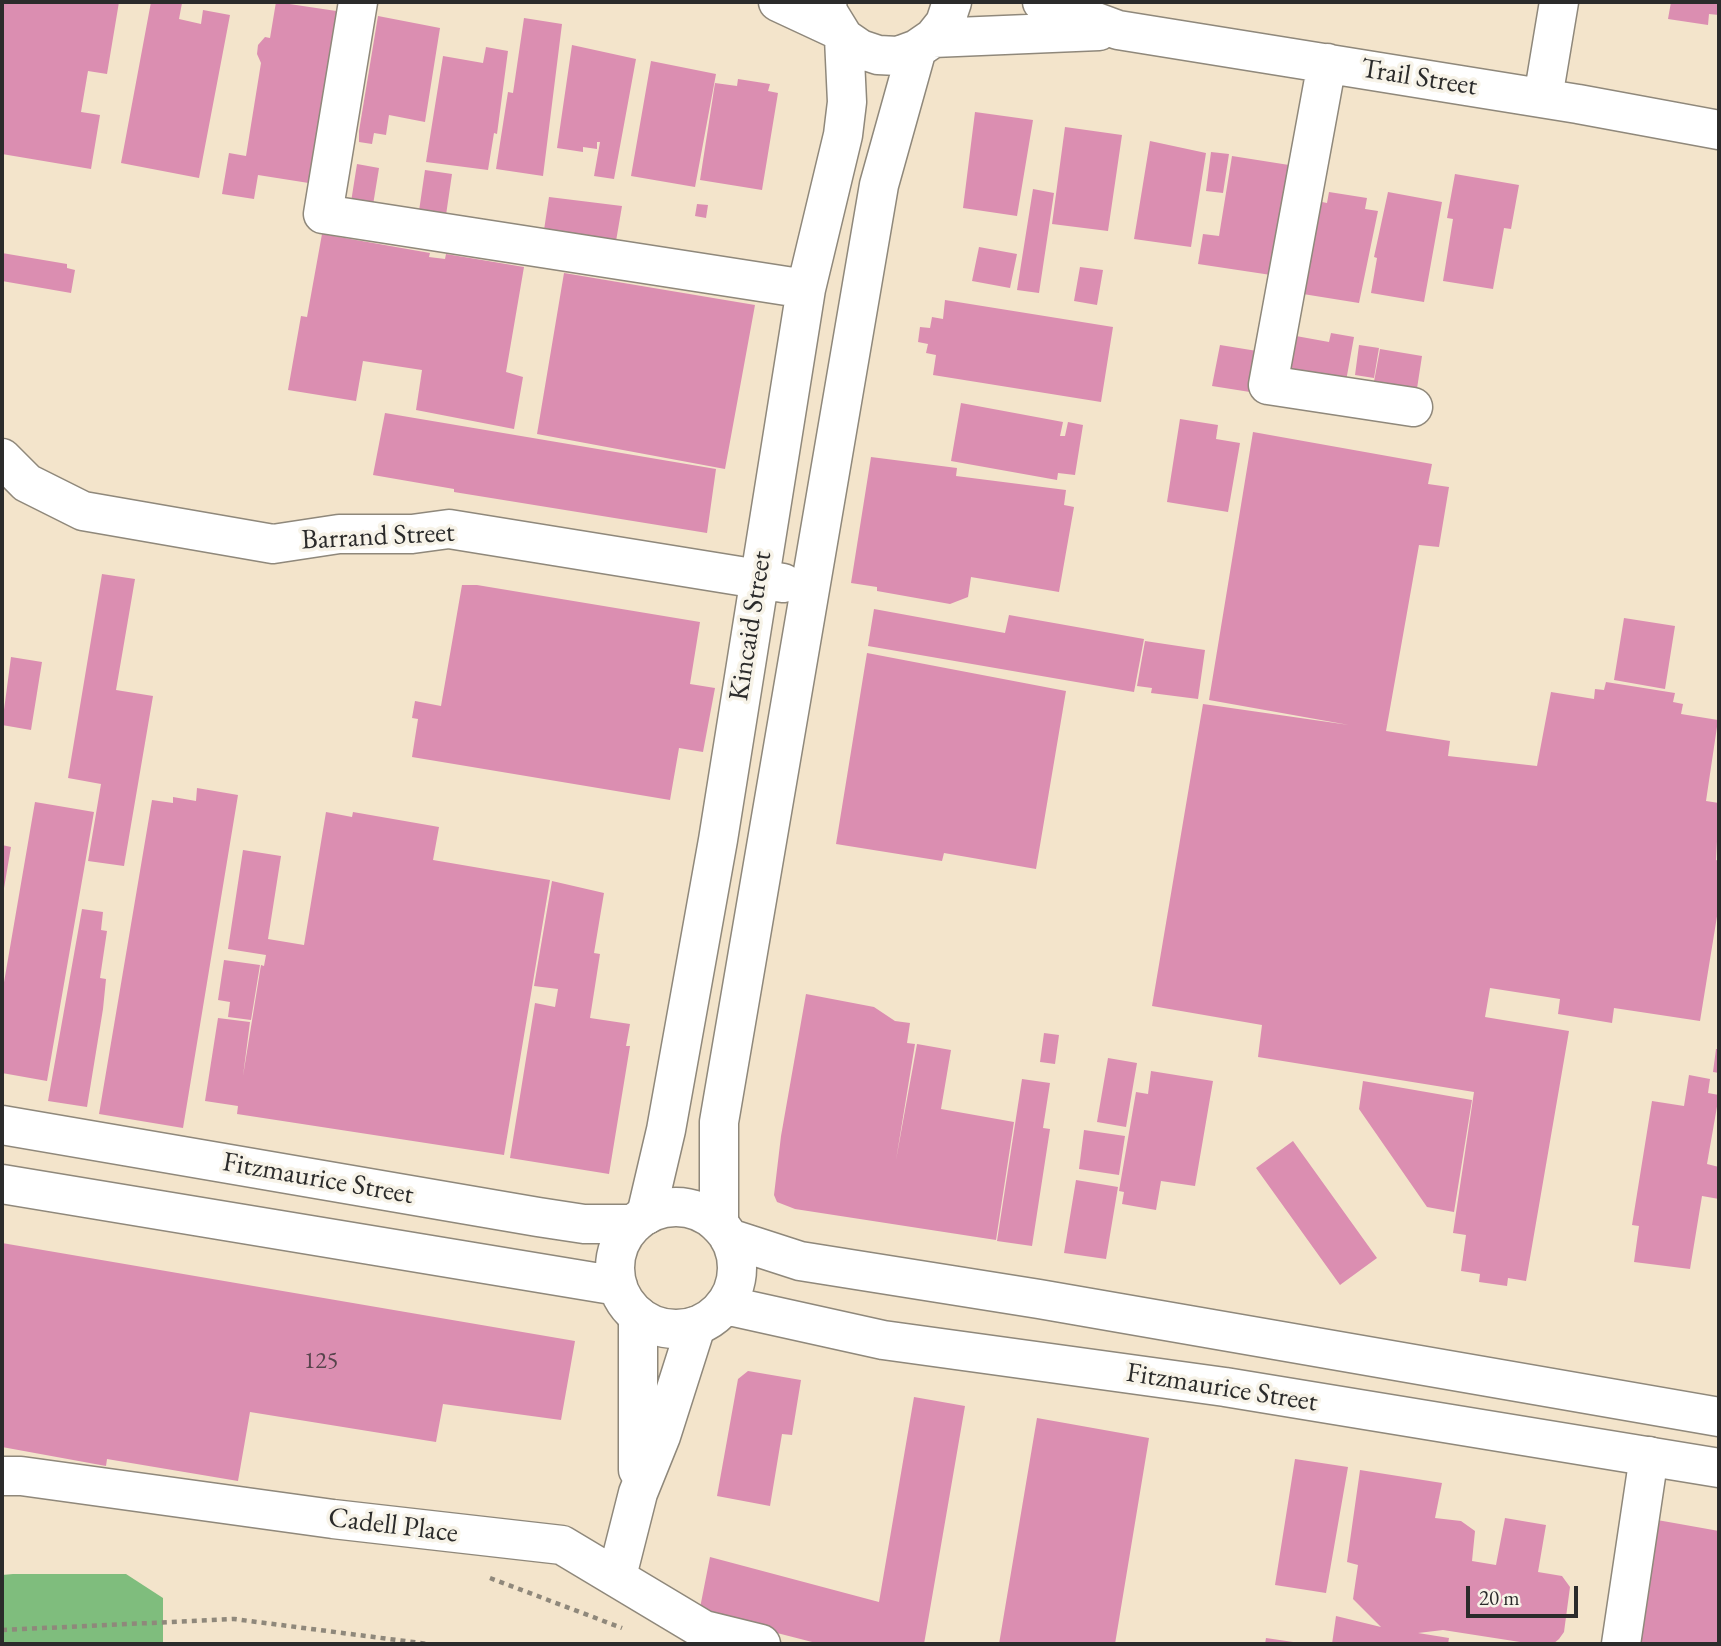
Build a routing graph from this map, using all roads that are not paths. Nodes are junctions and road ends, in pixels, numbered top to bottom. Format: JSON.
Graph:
{"nodes":[{"id":1,"x":358,"y":2,"type":"edge"},
{"id":2,"x":778,"y":2,"type":"edge"},
{"id":3,"x":952,"y":2,"type":"edge"},
{"id":4,"x":1042,"y":2,"type":"edge"},
{"id":5,"x":1559,"y":2,"type":"edge"},
{"id":6,"x":836,"y":23,"type":"edge"},
{"id":7,"x":1118,"y":30,"type":"junction"},
{"id":8,"x":925,"y":44,"type":"junction"},
{"id":9,"x":1327,"y":63,"type":"junction"},
{"id":10,"x":1543,"y":98,"type":"junction"},
{"id":11,"x":1719,"y":130,"type":"edge"},
{"id":12,"x":806,"y":289,"type":"junction"},
{"id":13,"x":1413,"y":407,"type":"dead end"},
{"id":14,"x":2,"y":458,"type":"edge"},
{"id":15,"x":758,"y":578,"type":"junction"},
{"id":16,"x":811,"y":588,"type":"junction"},
{"id":17,"x":2,"y":1125,"type":"edge"},
{"id":18,"x":2,"y":1184,"type":"edge"},
{"id":19,"x":640,"y":1219,"type":"junction"},
{"id":20,"x":724,"y":1232,"type":"junction"},
{"id":21,"x":628,"y":1301,"type":"junction"},
{"id":22,"x":710,"y":1315,"type":"junction"},
{"id":23,"x":1235,"y":1334,"type":"junction"},
{"id":24,"x":1225,"y":1387,"type":"junction"},
{"id":25,"x":1719,"y":1417,"type":"edge"},
{"id":26,"x":1648,"y":1457,"type":"junction"},
{"id":27,"x":1719,"y":1468,"type":"edge"},
{"id":28,"x":2,"y":1476,"type":"edge"},
{"id":29,"x":638,"y":1493,"type":"junction"},
{"id":30,"x":617,"y":1576,"type":"junction"},
{"id":31,"x":761,"y":1644,"type":"edge"},
{"id":32,"x":1621,"y":1644,"type":"edge"}],
"edges":[{"from":1,"to":12,"type":"street"},
{"from":2,"to":6,"type":"street"},
{"from":3,"to":8,"type":"street","name":"Kincaid Street"},
{"from":4,"to":7,"type":"street","name":"Trail Street"},
{"from":5,"to":10,"type":"street"},
{"from":6,"to":8,"type":"street","name":"Trail Street"},
{"from":6,"to":12,"type":"street","name":"Kincaid Street"},
{"from":7,"to":8,"type":"street","name":"Trail Street"},
{"from":7,"to":9,"type":"street","name":"Trail Street"},
{"from":8,"to":16,"type":"street","name":"Kincaid Street"},
{"from":9,"to":10,"type":"street","name":"Trail Street"},
{"from":9,"to":13,"type":"street"},
{"from":10,"to":11,"type":"street","name":"Trail Street"},
{"from":12,"to":15,"type":"street","name":"Kincaid Street"},
{"from":14,"to":15,"type":"street","name":"Barrand Street"},
{"from":15,"to":16,"type":"street","name":"Barrand Street"},
{"from":15,"to":19,"type":"street","name":"Kincaid Street"},
{"from":16,"to":20,"type":"street","name":"Kincaid Street"},
{"from":17,"to":19,"type":"street","name":"Fitzmaurice Street"},
{"from":18,"to":21,"type":"street","name":"Fitzmaurice Street"},
{"from":19,"to":20,"type":"street"},
{"from":19,"to":21,"type":"street"},
{"from":20,"to":22,"type":"street"},
{"from":20,"to":23,"type":"street","name":"Fitzmaurice Street"},
{"from":21,"to":22,"type":"street"},
{"from":21,"to":29,"type":"street"},
{"from":22,"to":24,"type":"street","name":"Fitzmaurice Street"},
{"from":22,"to":29,"type":"street"},
{"from":23,"to":24,"type":"street"},
{"from":23,"to":25,"type":"street","name":"Fitzmaurice Street"},
{"from":24,"to":26,"type":"street","name":"Fitzmaurice Street"},
{"from":26,"to":27,"type":"street","name":"Fitzmaurice Street"},
{"from":26,"to":32,"type":"street"},
{"from":28,"to":30,"type":"street","name":"Cadell Place"},
{"from":29,"to":30,"type":"street"},
{"from":30,"to":31,"type":"street","name":"Cadell Place"}]}
